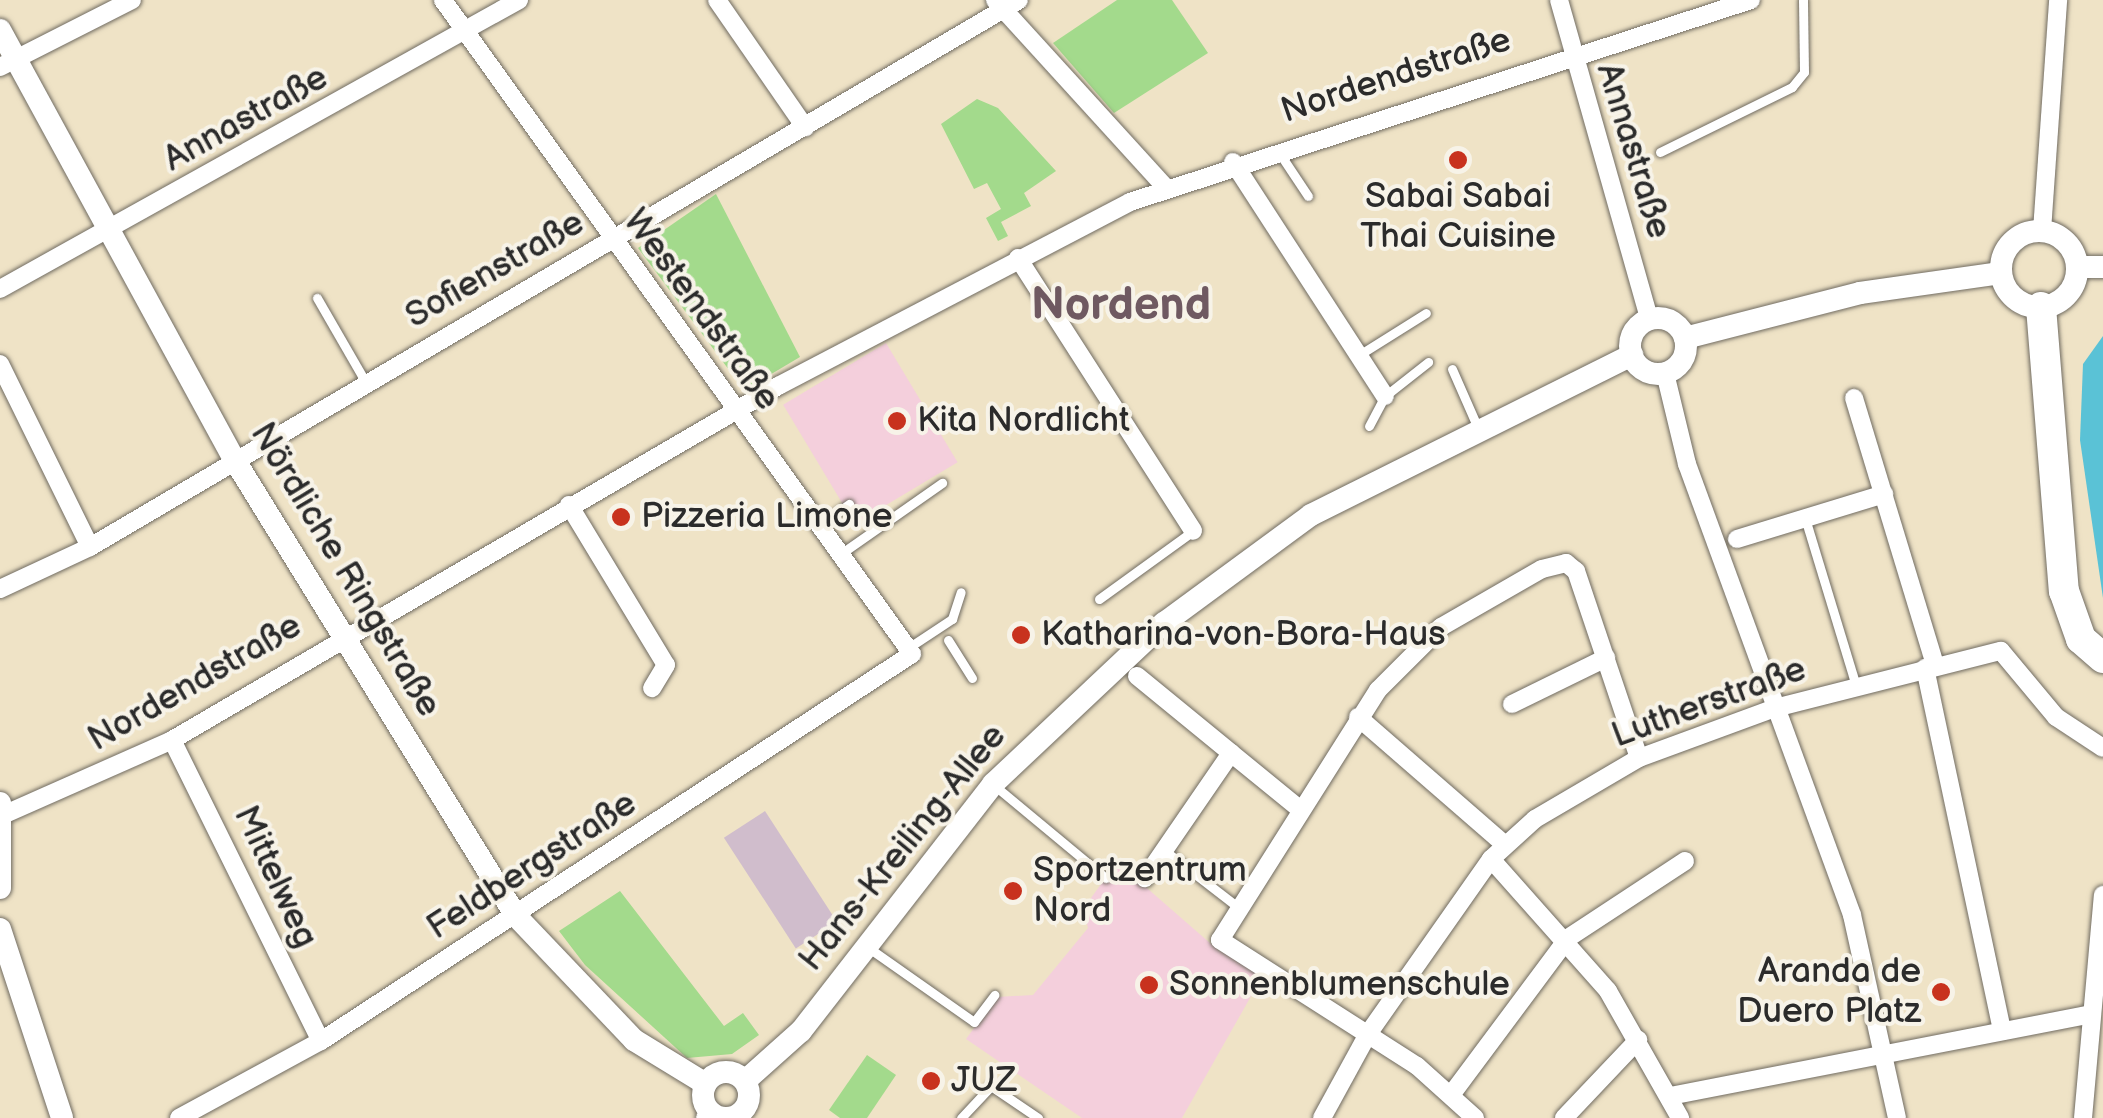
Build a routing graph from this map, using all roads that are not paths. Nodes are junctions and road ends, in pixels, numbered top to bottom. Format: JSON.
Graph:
{"nodes":[{"id":1,"x":132,"y":0,"type":"edge"},
{"id":2,"x":443,"y":0,"type":"edge"},
{"id":3,"x":519,"y":0,"type":"edge"},
{"id":4,"x":717,"y":0,"type":"edge"},
{"id":5,"x":1559,"y":0,"type":"edge"},
{"id":6,"x":1751,"y":0,"type":"edge"},
{"id":7,"x":1803,"y":0,"type":"edge"},
{"id":8,"x":2058,"y":0,"type":"edge"},
{"id":9,"x":1006,"y":4,"type":"edge"},
{"id":10,"x":0,"y":30,"type":"edge"},
{"id":11,"x":472,"y":32,"type":"junction"},
{"id":12,"x":1570,"y":54,"type":"junction"},
{"id":13,"x":8,"y":63,"type":"edge"},
{"id":14,"x":805,"y":127,"type":"junction"},
{"id":15,"x":1276,"y":148,"type":"junction"},
{"id":16,"x":1660,"y":152,"type":"dead end"},
{"id":17,"x":1233,"y":162,"type":"junction"},
{"id":18,"x":1164,"y":186,"type":"junction"},
{"id":19,"x":1308,"y":196,"type":"dead end"},
{"id":20,"x":111,"y":231,"type":"junction"},
{"id":21,"x":2042,"y":231,"type":"junction"},
{"id":22,"x":610,"y":241,"type":"junction"},
{"id":23,"x":1018,"y":258,"type":"junction"},
{"id":24,"x":2078,"y":267,"type":"junction"},
{"id":25,"x":2103,"y":267,"type":"edge"},
{"id":26,"x":2001,"y":273,"type":"junction"},
{"id":27,"x":0,"y":289,"type":"edge"},
{"id":28,"x":317,"y":298,"type":"dead end"},
{"id":29,"x":2041,"y":308,"type":"junction"},
{"id":30,"x":1426,"y":313,"type":"dead end"},
{"id":31,"x":1649,"y":320,"type":"junction"},
{"id":32,"x":1685,"y":338,"type":"junction"},
{"id":33,"x":1359,"y":355,"type":"junction"},
{"id":34,"x":1632,"y":355,"type":"junction"},
{"id":35,"x":1428,"y":362,"type":"dead end"},
{"id":36,"x":0,"y":364,"type":"edge"},
{"id":37,"x":1452,"y":369,"type":"dead end"},
{"id":38,"x":1665,"y":373,"type":"junction"},
{"id":39,"x":366,"y":383,"type":"junction"},
{"id":40,"x":1385,"y":396,"type":"junction"},
{"id":41,"x":1854,"y":398,"type":"dead end"},
{"id":42,"x":734,"y":411,"type":"junction"},
{"id":43,"x":1369,"y":426,"type":"dead end"},
{"id":44,"x":1478,"y":426,"type":"junction"},
{"id":45,"x":234,"y":459,"type":"junction"},
{"id":46,"x":942,"y":483,"type":"dead end"},
{"id":47,"x":1884,"y":494,"type":"junction"},
{"id":48,"x":848,"y":504,"type":"dead end"},
{"id":49,"x":569,"y":505,"type":"junction"},
{"id":50,"x":1805,"y":518,"type":"junction"},
{"id":51,"x":818,"y":526,"type":"junction"},
{"id":52,"x":1194,"y":531,"type":"joint"},
{"id":53,"x":1736,"y":539,"type":"dead end"},
{"id":54,"x":90,"y":547,"type":"junction"},
{"id":55,"x":839,"y":555,"type":"junction"},
{"id":56,"x":0,"y":588,"type":"edge"},
{"id":57,"x":961,"y":592,"type":"dead end"},
{"id":58,"x":1099,"y":599,"type":"dead end"},
{"id":59,"x":344,"y":636,"type":"junction"},
{"id":60,"x":948,"y":640,"type":"dead end"},
{"id":61,"x":910,"y":651,"type":"junction"},
{"id":62,"x":1606,"y":658,"type":"junction"},
{"id":63,"x":2103,"y":658,"type":"edge"},
{"id":64,"x":1930,"y":666,"type":"junction"},
{"id":65,"x":1137,"y":676,"type":"dead end"},
{"id":66,"x":972,"y":678,"type":"dead end"},
{"id":67,"x":1856,"y":686,"type":"junction"},
{"id":68,"x":652,"y":688,"type":"dead end"},
{"id":69,"x":1512,"y":704,"type":"dead end"},
{"id":70,"x":1774,"y":708,"type":"junction"},
{"id":71,"x":1358,"y":717,"type":"junction"},
{"id":72,"x":172,"y":740,"type":"junction"},
{"id":73,"x":2103,"y":748,"type":"edge"},
{"id":74,"x":1231,"y":753,"type":"junction"},
{"id":75,"x":1638,"y":758,"type":"junction"},
{"id":76,"x":994,"y":784,"type":"junction"},
{"id":77,"x":2,"y":809,"type":"edge"},
{"id":78,"x":1300,"y":810,"type":"junction"},
{"id":79,"x":1504,"y":844,"type":"junction"},
{"id":80,"x":1164,"y":850,"type":"junction"},
{"id":81,"x":1491,"y":858,"type":"junction"},
{"id":82,"x":1685,"y":861,"type":"dead end"},
{"id":83,"x":1106,"y":878,"type":"dead end"},
{"id":84,"x":1146,"y":878,"type":"dead end"},
{"id":85,"x":0,"y":888,"type":"edge"},
{"id":86,"x":2103,"y":895,"type":"edge"},
{"id":87,"x":1239,"y":908,"type":"junction"},
{"id":88,"x":516,"y":916,"type":"junction"},
{"id":89,"x":0,"y":929,"type":"edge"},
{"id":90,"x":1568,"y":938,"type":"junction"},
{"id":91,"x":864,"y":944,"type":"junction"},
{"id":92,"x":994,"y":996,"type":"dead end"},
{"id":93,"x":2090,"y":1014,"type":"junction"},
{"id":94,"x":2002,"y":1031,"type":"junction"},
{"id":95,"x":1368,"y":1034,"type":"junction"},
{"id":96,"x":1638,"y":1040,"type":"junction"},
{"id":97,"x":322,"y":1041,"type":"junction"},
{"id":98,"x":1887,"y":1054,"type":"junction"},
{"id":99,"x":744,"y":1081,"type":"junction"},
{"id":100,"x":706,"y":1084,"type":"junction"},
{"id":101,"x":1452,"y":1095,"type":"junction"},
{"id":102,"x":1670,"y":1096,"type":"junction"},
{"id":103,"x":708,"y":1115,"type":"edge"},
{"id":104,"x":742,"y":1116,"type":"edge"},
{"id":105,"x":62,"y":1118,"type":"edge"},
{"id":106,"x":178,"y":1118,"type":"edge"},
{"id":107,"x":961,"y":1118,"type":"edge"},
{"id":108,"x":1038,"y":1118,"type":"edge"},
{"id":109,"x":1322,"y":1118,"type":"edge"},
{"id":110,"x":1475,"y":1118,"type":"edge"},
{"id":111,"x":1564,"y":1118,"type":"edge"},
{"id":112,"x":1680,"y":1118,"type":"edge"},
{"id":113,"x":1897,"y":1118,"type":"edge"},
{"id":114,"x":2083,"y":1118,"type":"edge"}],
"edges":[{"from":1,"to":13,"type":"street"},
{"from":2,"to":11,"type":"street","name":"Westendstraße"},
{"from":3,"to":11,"type":"street","name":"Annastraße"},
{"from":4,"to":14,"type":"street"},
{"from":5,"to":12,"type":"street","name":"Annastraße"},
{"from":6,"to":12,"type":"street","name":"Nordendstraße"},
{"from":7,"to":16,"type":"lane"},
{"from":8,"to":21,"type":"street"},
{"from":9,"to":14,"type":"street","name":"Sofienstraße"},
{"from":9,"to":18,"type":"street"},
{"from":10,"to":13,"type":"street","name":"Nördliche Ringstraße"},
{"from":11,"to":20,"type":"street","name":"Annastraße"},
{"from":11,"to":22,"type":"street","name":"Westendstraße"},
{"from":12,"to":15,"type":"street","name":"Nordendstraße"},
{"from":12,"to":31,"type":"street","name":"Annastraße"},
{"from":13,"to":20,"type":"street","name":"Nördliche Ringstraße"},
{"from":14,"to":22,"type":"street","name":"Sofienstraße"},
{"from":15,"to":17,"type":"street","name":"Nordendstraße"},
{"from":15,"to":19,"type":"lane"},
{"from":17,"to":18,"type":"street","name":"Nordendstraße"},
{"from":17,"to":33,"type":"street"},
{"from":18,"to":23,"type":"street","name":"Nordendstraße"},
{"from":20,"to":27,"type":"street","name":"Annastraße"},
{"from":20,"to":45,"type":"street","name":"Nördliche Ringstraße"},
{"from":21,"to":24,"type":"street"},
{"from":21,"to":26,"type":"street"},
{"from":22,"to":39,"type":"street","name":"Sofienstraße"},
{"from":22,"to":42,"type":"street","name":"Westendstraße"},
{"from":23,"to":42,"type":"street","name":"Nordendstraße"},
{"from":23,"to":52,"type":"street"},
{"from":24,"to":25,"type":"street"},
{"from":24,"to":29,"type":"street"},
{"from":26,"to":29,"type":"street"},
{"from":26,"to":32,"type":"street"},
{"from":28,"to":39,"type":"lane"},
{"from":29,"to":63,"type":"main road"},
{"from":30,"to":33,"type":"lane"},
{"from":31,"to":32,"type":"street"},
{"from":31,"to":34,"type":"street"},
{"from":32,"to":38,"type":"street"},
{"from":33,"to":40,"type":"street"},
{"from":34,"to":38,"type":"street"},
{"from":34,"to":44,"type":"street","name":"Hans-Kreiling-Allee"},
{"from":35,"to":40,"type":"lane"},
{"from":36,"to":54,"type":"street"},
{"from":37,"to":44,"type":"lane"},
{"from":38,"to":70,"type":"street"},
{"from":39,"to":45,"type":"street","name":"Sofienstraße"},
{"from":40,"to":43,"type":"lane"},
{"from":41,"to":47,"type":"street"},
{"from":42,"to":49,"type":"street","name":"Nordendstraße"},
{"from":42,"to":51,"type":"street","name":"Westendstraße"},
{"from":44,"to":76,"type":"street","name":"Hans-Kreiling-Allee"},
{"from":45,"to":54,"type":"street","name":"Sofienstraße"},
{"from":45,"to":59,"type":"street","name":"Nördliche Ringstraße"},
{"from":46,"to":55,"type":"lane"},
{"from":47,"to":50,"type":"street"},
{"from":47,"to":64,"type":"street"},
{"from":48,"to":51,"type":"lane"},
{"from":49,"to":59,"type":"street","name":"Nordendstraße"},
{"from":49,"to":68,"type":"street"},
{"from":50,"to":53,"type":"street"},
{"from":50,"to":67,"type":"lane"},
{"from":51,"to":55,"type":"street","name":"Westendstraße"},
{"from":52,"to":58,"type":"lane"},
{"from":54,"to":56,"type":"street","name":"Sofienstraße"},
{"from":55,"to":61,"type":"street","name":"Westendstraße"},
{"from":57,"to":61,"type":"lane"},
{"from":59,"to":72,"type":"street","name":"Nordendstraße"},
{"from":59,"to":88,"type":"street","name":"Nördliche Ringstraße"},
{"from":60,"to":66,"type":"lane"},
{"from":61,"to":88,"type":"street","name":"Feldbergstraße"},
{"from":62,"to":69,"type":"street"},
{"from":62,"to":71,"type":"street"},
{"from":62,"to":75,"type":"street"},
{"from":64,"to":67,"type":"street","name":"Lutherstraße"},
{"from":64,"to":73,"type":"street","name":"Lutherstraße"},
{"from":64,"to":94,"type":"street"},
{"from":65,"to":74,"type":"street"},
{"from":67,"to":70,"type":"street","name":"Lutherstraße"},
{"from":70,"to":75,"type":"street","name":"Lutherstraße"},
{"from":70,"to":98,"type":"street"},
{"from":71,"to":78,"type":"street"},
{"from":71,"to":79,"type":"street"},
{"from":72,"to":77,"type":"street","name":"Nordendstraße"},
{"from":72,"to":97,"type":"street","name":"Mittelweg"},
{"from":74,"to":78,"type":"street"},
{"from":74,"to":80,"type":"street"},
{"from":75,"to":79,"type":"street","name":"Lutherstraße"},
{"from":76,"to":83,"type":"lane"},
{"from":76,"to":91,"type":"street","name":"Hans-Kreiling-Allee"},
{"from":77,"to":85,"type":"street"},
{"from":78,"to":87,"type":"street"},
{"from":79,"to":81,"type":"street","name":"Lutherstraße"},
{"from":80,"to":84,"type":"street"},
{"from":80,"to":87,"type":"lane"},
{"from":81,"to":90,"type":"street"},
{"from":81,"to":95,"type":"street","name":"Lutherstraße"},
{"from":82,"to":90,"type":"street"},
{"from":86,"to":93,"type":"street"},
{"from":87,"to":95,"type":"street"},
{"from":88,"to":97,"type":"street","name":"Feldbergstraße"},
{"from":88,"to":100,"type":"street","name":"Nördliche Ringstraße"},
{"from":89,"to":105,"type":"street"},
{"from":90,"to":96,"type":"street"},
{"from":90,"to":101,"type":"street"},
{"from":91,"to":92,"type":"lane"},
{"from":91,"to":99,"type":"street","name":"Hans-Kreiling-Allee"},
{"from":93,"to":94,"type":"street"},
{"from":93,"to":114,"type":"street"},
{"from":94,"to":98,"type":"street"},
{"from":95,"to":101,"type":"street"},
{"from":95,"to":109,"type":"street","name":"Lutherstraße"},
{"from":96,"to":102,"type":"street"},
{"from":96,"to":111,"type":"street"},
{"from":97,"to":106,"type":"street","name":"Feldbergstraße"},
{"from":98,"to":102,"type":"street"},
{"from":98,"to":113,"type":"street"},
{"from":99,"to":100,"type":"street"},
{"from":99,"to":104,"type":"street"},
{"from":100,"to":103,"type":"street"},
{"from":101,"to":110,"type":"street"},
{"from":102,"to":112,"type":"street"},
{"from":103,"to":104,"type":"street"},
{"from":107,"to":108,"type":"lane"}]}
